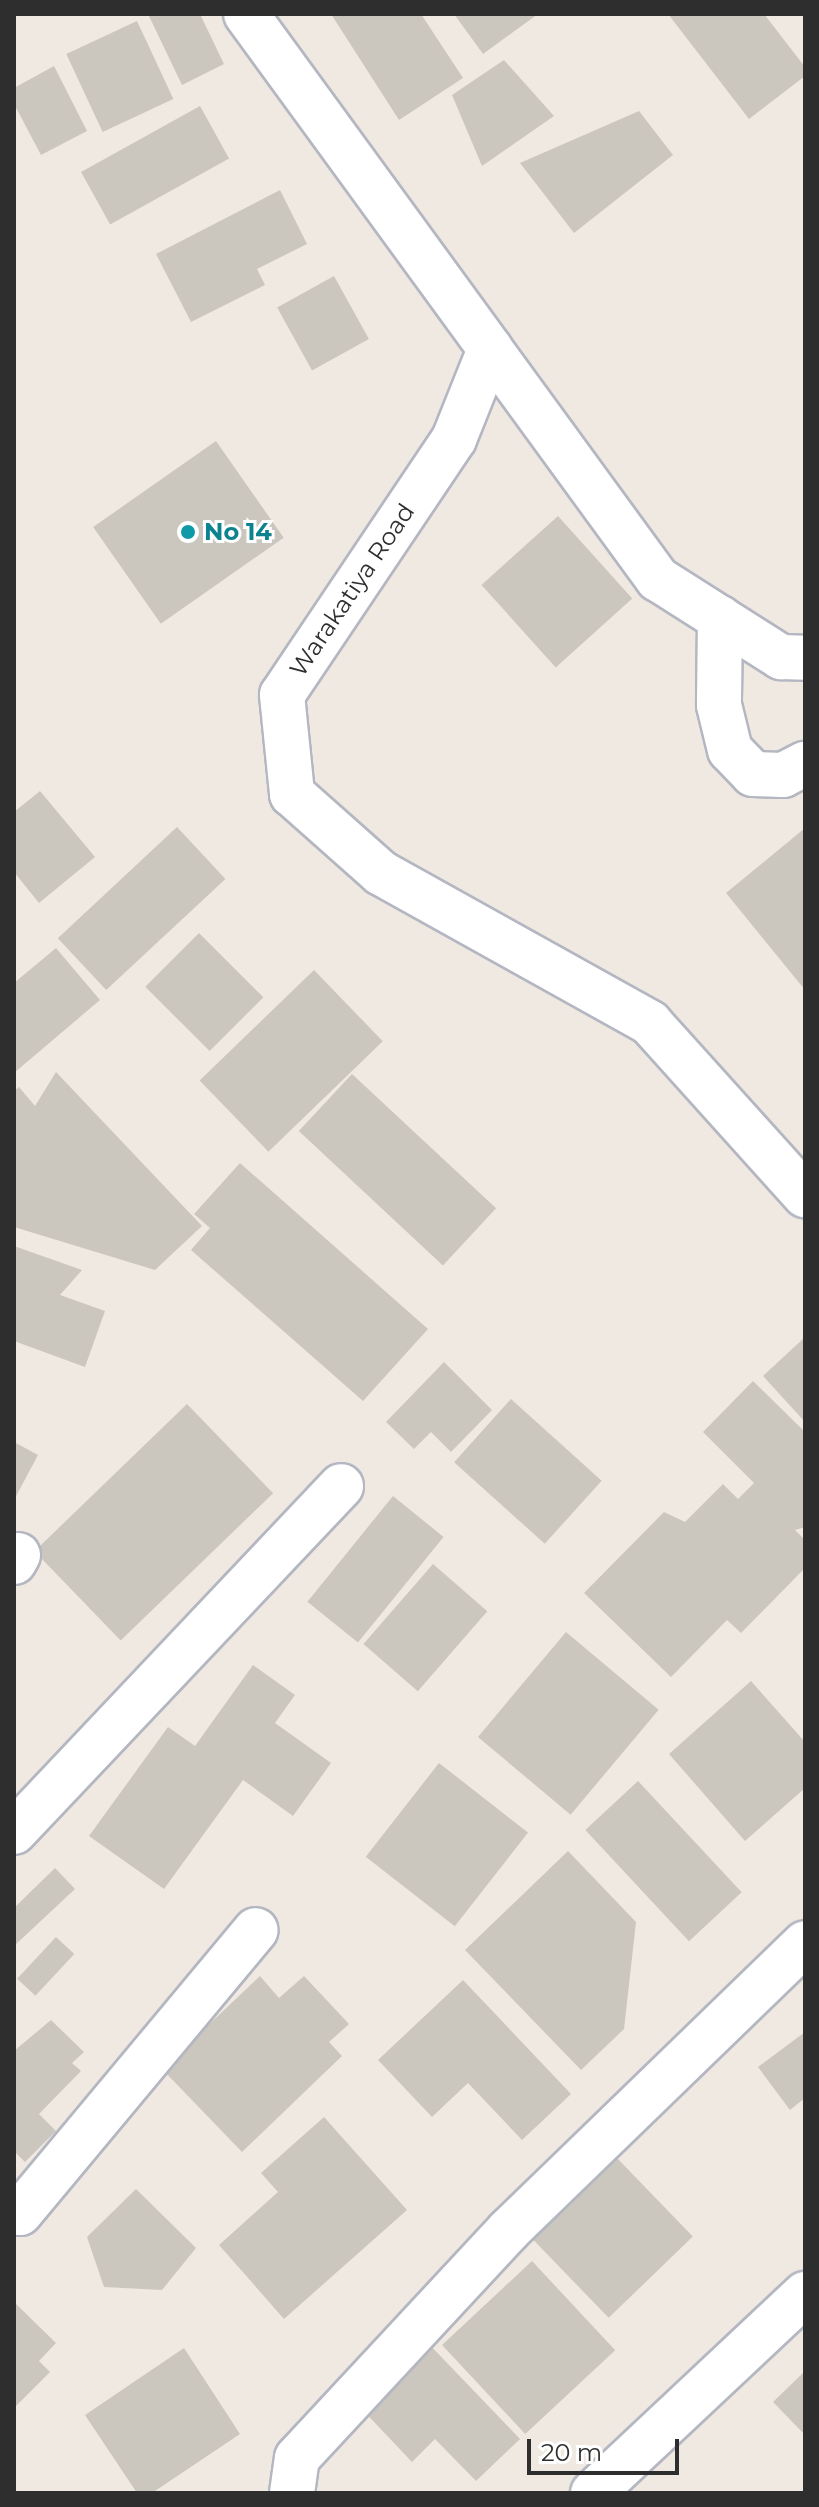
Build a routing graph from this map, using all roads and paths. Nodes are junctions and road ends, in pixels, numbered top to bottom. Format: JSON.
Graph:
{"nodes":[{"id":1,"x":246,"y":14,"type":"edge"},
{"id":2,"x":490,"y":349,"type":"junction"},
{"id":3,"x":720,"y":618,"type":"junction"},
{"id":4,"x":805,"y":658,"type":"edge"},
{"id":5,"x":805,"y":764,"type":"edge"},
{"id":6,"x":805,"y":1195,"type":"edge"},
{"id":7,"x":341,"y":1486,"type":"dead end"},
{"id":8,"x":14,"y":1832,"type":"edge"},
{"id":9,"x":256,"y":1930,"type":"dead end"},
{"id":10,"x":805,"y":1943,"type":"edge"},
{"id":11,"x":14,"y":2211,"type":"edge"},
{"id":12,"x":805,"y":2294,"type":"edge"},
{"id":13,"x":292,"y":2493,"type":"edge"},
{"id":14,"x":593,"y":2493,"type":"edge"}],
"edges":[{"from":1,"to":2,"type":"street"},
{"from":2,"to":3,"type":"street"},
{"from":2,"to":6,"type":"street","name":"Warakatiya Road"},
{"from":3,"to":4,"type":"street"},
{"from":3,"to":5,"type":"street"},
{"from":7,"to":8,"type":"street"},
{"from":9,"to":11,"type":"street"},
{"from":10,"to":13,"type":"street"},
{"from":12,"to":14,"type":"street"}]}
